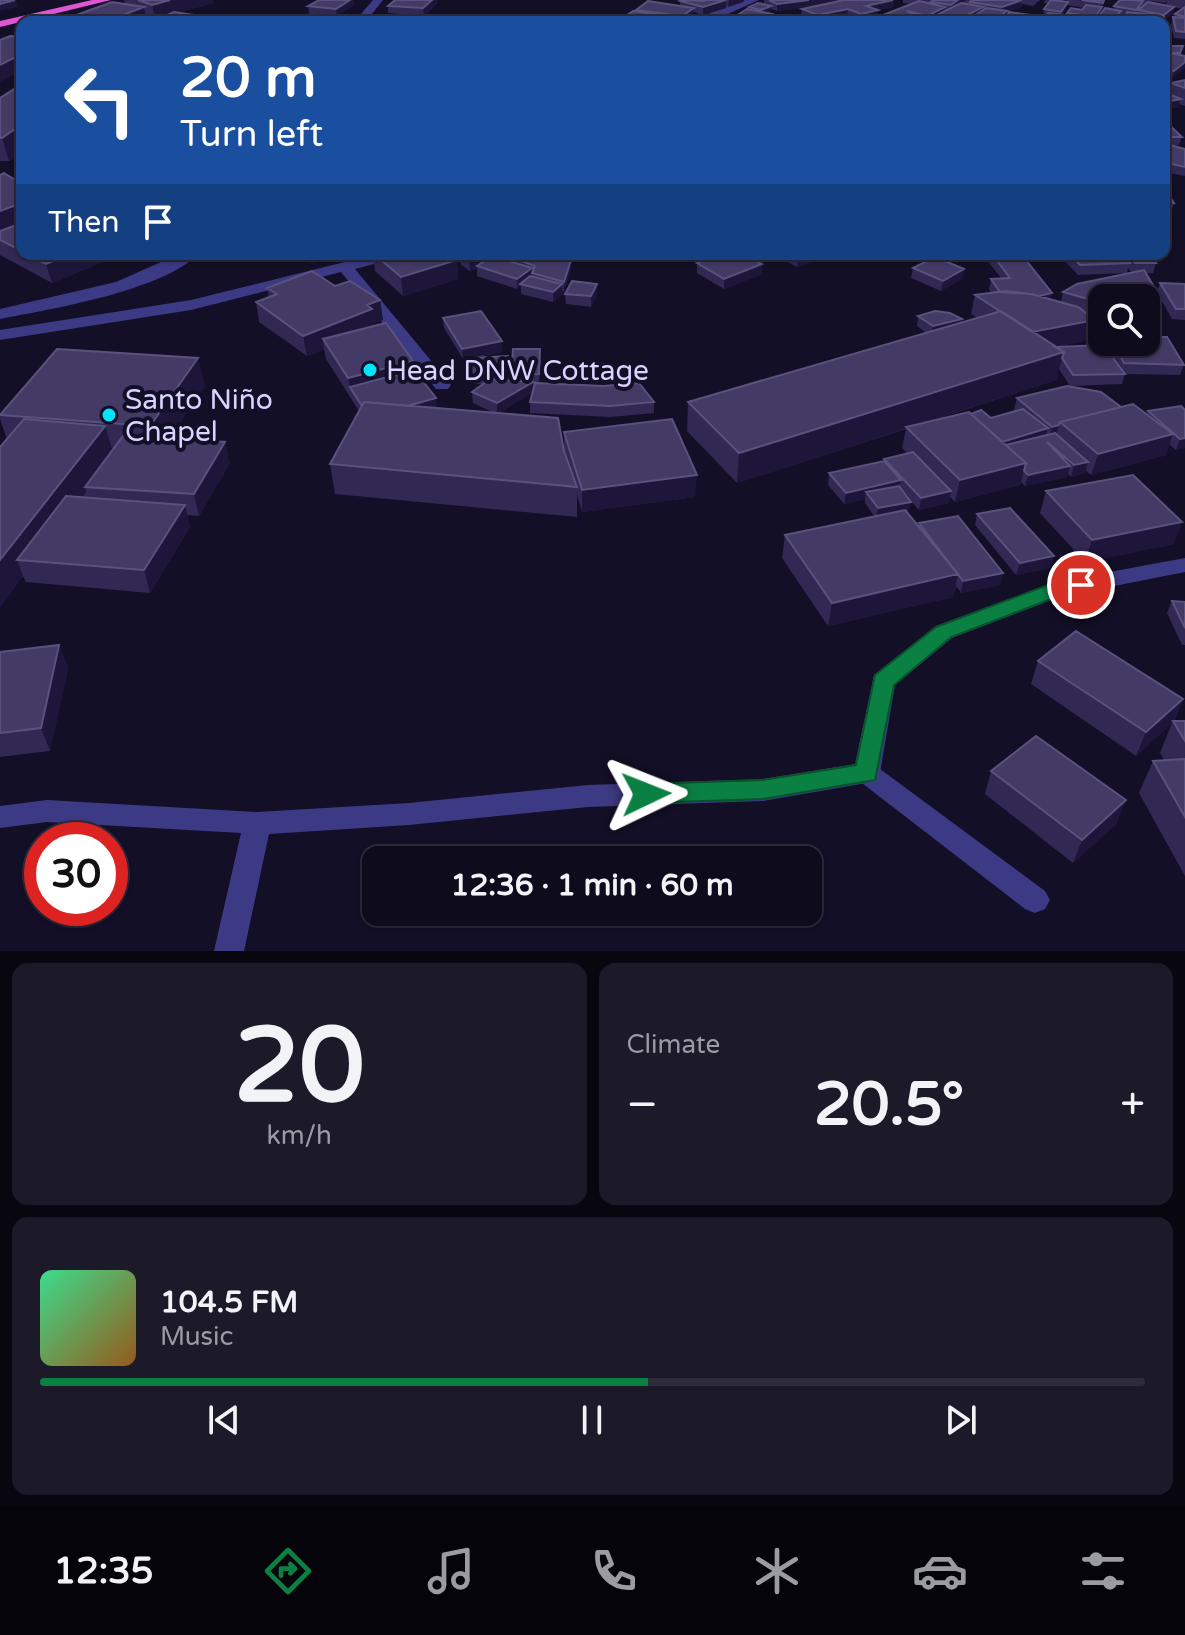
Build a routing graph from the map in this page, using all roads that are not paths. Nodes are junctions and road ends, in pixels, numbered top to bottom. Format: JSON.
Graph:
{"nodes":[{"id":1,"x":106,"y":0,"type":"edge"},
{"id":2,"x":378,"y":0,"type":"edge"},
{"id":3,"x":754,"y":0,"type":"edge"},
{"id":4,"x":68,"y":11,"type":"junction"},
{"id":5,"x":42,"y":16,"type":"edge"},
{"id":6,"x":55,"y":16,"type":"edge"},
{"id":7,"x":365,"y":16,"type":"edge"},
{"id":8,"x":712,"y":16,"type":"edge"},
{"id":9,"x":181,"y":260,"type":"edge"},
{"id":10,"x":370,"y":260,"type":"edge"},
{"id":11,"x":344,"y":266,"type":"junction"},
{"id":12,"x":0,"y":314,"type":"edge"},
{"id":13,"x":0,"y":335,"type":"edge"},
{"id":14,"x":442,"y":385,"type":"dead end"},
{"id":15,"x":1185,"y":565,"type":"edge"},
{"id":16,"x":867,"y":773,"type":"junction"},
{"id":17,"x":0,"y":817,"type":"edge"},
{"id":18,"x":257,"y":823,"type":"junction"},
{"id":19,"x":1035,"y":900,"type":"dead end"},
{"id":20,"x":229,"y":951,"type":"edge"}],
"edges":[{"from":1,"to":4,"type":"highway"},
{"from":2,"to":7,"type":"street"},
{"from":3,"to":8,"type":"street"},
{"from":4,"to":5,"type":"highway"},
{"from":4,"to":6,"type":"highway"},
{"from":9,"to":12,"type":"street"},
{"from":10,"to":11,"type":"street"},
{"from":11,"to":13,"type":"street"},
{"from":11,"to":14,"type":"street"},
{"from":15,"to":16,"type":"street"},
{"from":16,"to":18,"type":"street"},
{"from":16,"to":19,"type":"street"},
{"from":17,"to":18,"type":"street"},
{"from":18,"to":20,"type":"street"}]}
